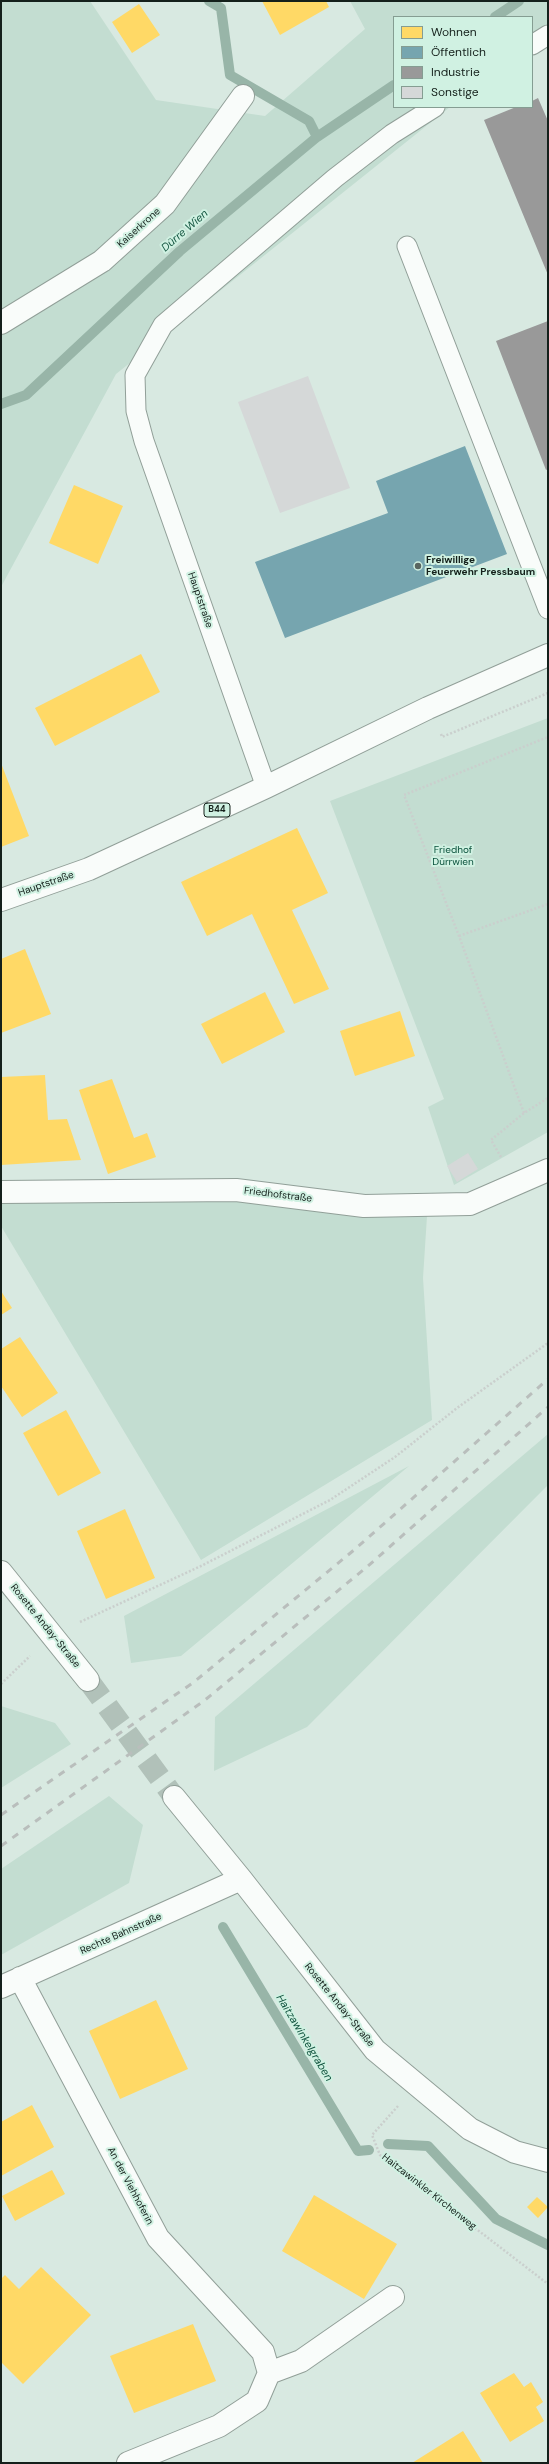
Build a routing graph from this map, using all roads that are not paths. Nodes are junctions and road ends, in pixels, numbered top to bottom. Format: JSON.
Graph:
{"nodes":[{"id":1,"x":548,"y":35,"type":"edge"},
{"id":2,"x":533,"y":44,"type":"edge"},
{"id":3,"x":243,"y":96,"type":"dead end"},
{"id":4,"x":433,"y":108,"type":"edge"},
{"id":5,"x":407,"y":246,"type":"dead end"},
{"id":6,"x":1,"y":323,"type":"edge"},
{"id":7,"x":548,"y":609,"type":"edge"},
{"id":8,"x":548,"y":655,"type":"edge"},
{"id":9,"x":266,"y":787,"type":"junction"},
{"id":10,"x":1,"y":900,"type":"edge"},
{"id":11,"x":548,"y":1170,"type":"edge"},
{"id":12,"x":1,"y":1192,"type":"edge"},
{"id":13,"x":1,"y":1572,"type":"edge"},
{"id":14,"x":88,"y":1680,"type":"tunnel mouth"},
{"id":15,"x":174,"y":1797,"type":"tunnel mouth"},
{"id":16,"x":241,"y":1879,"type":"junction"},
{"id":17,"x":11,"y":1983,"type":"edge"},
{"id":18,"x":548,"y":2161,"type":"edge"},
{"id":19,"x":393,"y":2298,"type":"dead end"},
{"id":20,"x":269,"y":2373,"type":"junction"},
{"id":21,"x":128,"y":2463,"type":"edge"}],
"edges":[{"from":1,"to":2,"type":"lane"},
{"from":3,"to":6,"type":"street","name":"Kaiserkrone"},
{"from":4,"to":9,"type":"lane","name":"Hauptstraße"},
{"from":5,"to":7,"type":"lane"},
{"from":8,"to":9,"type":"street","name":"Hauptstraße","number":"B44"},
{"from":9,"to":10,"type":"street","name":"Hauptstraße","number":"B44"},
{"from":11,"to":12,"type":"street","name":"Friedhofstraße"},
{"from":13,"to":14,"type":"street","name":"Rosette Anday-Straße"},
{"from":15,"to":16,"type":"street","name":"Rosette Anday-Straße"},
{"from":16,"to":17,"type":"street","name":"Rechte Bahnstraße"},
{"from":16,"to":18,"type":"street","name":"Rosette Anday-Straße"},
{"from":17,"to":20,"type":"street","name":"An der Viehhoferin"},
{"from":19,"to":20,"type":"street"},
{"from":20,"to":21,"type":"street"}]}
